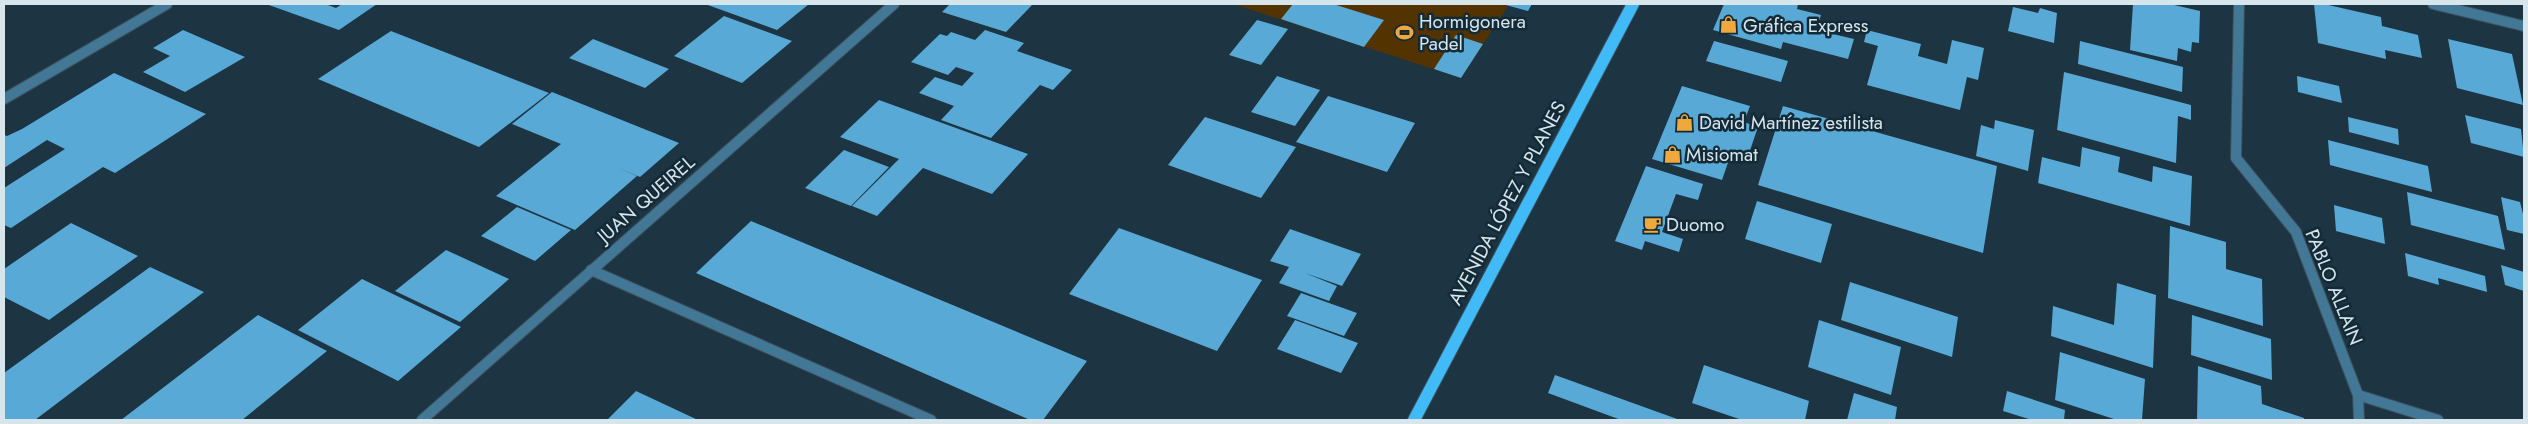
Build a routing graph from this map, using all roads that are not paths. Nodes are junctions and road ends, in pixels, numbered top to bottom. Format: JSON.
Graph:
{"nodes":[{"id":1,"x":167,"y":4,"type":"edge"},
{"id":2,"x":894,"y":4,"type":"edge"},
{"id":3,"x":1633,"y":4,"type":"edge"},
{"id":4,"x":2239,"y":4,"type":"edge"},
{"id":5,"x":2433,"y":4,"type":"edge"},
{"id":6,"x":2524,"y":26,"type":"edge"},
{"id":7,"x":4,"y":99,"type":"edge"},
{"id":8,"x":591,"y":270,"type":"junction"},
{"id":9,"x":2358,"y":395,"type":"junction"},
{"id":10,"x":422,"y":420,"type":"edge"},
{"id":11,"x":931,"y":420,"type":"edge"},
{"id":12,"x":1414,"y":420,"type":"edge"},
{"id":13,"x":2359,"y":420,"type":"edge"},
{"id":14,"x":2438,"y":420,"type":"edge"}],
"edges":[{"from":1,"to":7,"type":"street"},
{"from":2,"to":8,"type":"street","name":"JUAN QUEIREL"},
{"from":3,"to":12,"type":"main road","name":"AVENIDA LÓPEZ Y PLANES"},
{"from":4,"to":9,"type":"street","name":"PABLO ALLAIN"},
{"from":5,"to":6,"type":"street"},
{"from":8,"to":10,"type":"street","name":"JUAN QUEIREL"},
{"from":8,"to":11,"type":"street"},
{"from":9,"to":13,"type":"street","name":"PABLO ALLAIN"},
{"from":9,"to":14,"type":"street"}]}
